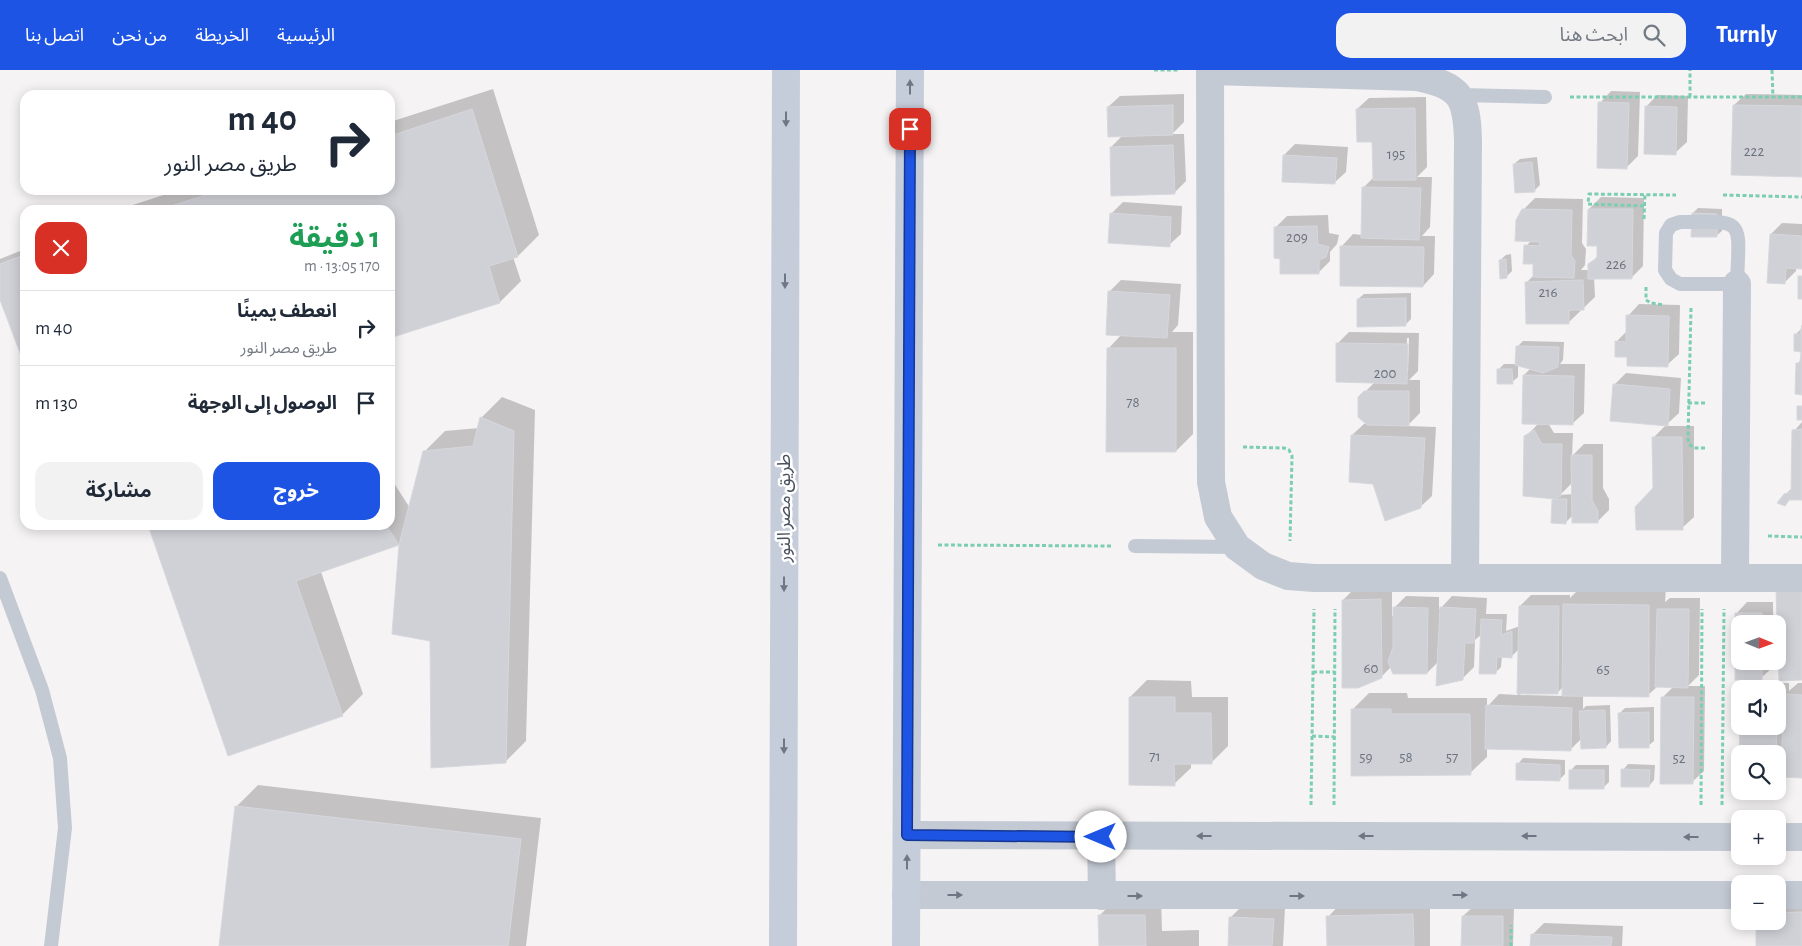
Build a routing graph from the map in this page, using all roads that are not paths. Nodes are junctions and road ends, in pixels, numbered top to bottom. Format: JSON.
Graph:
{"nodes":[{"id":1,"x":786,"y":70,"type":"edge"},
{"id":2,"x":910,"y":70,"type":"edge"},
{"id":3,"x":1210,"y":70,"type":"edge"},
{"id":4,"x":1459,"y":96,"type":"junction"},
{"id":5,"x":1545,"y":97,"type":"road end"},
{"id":6,"x":1737,"y":284,"type":"junction"},
{"id":7,"x":1135,"y":546,"type":"road end"},
{"id":8,"x":1238,"y":548,"type":"junction"},
{"id":9,"x":0,"y":578,"type":"edge"},
{"id":10,"x":1465,"y":578,"type":"junction"},
{"id":11,"x":1720,"y":578,"type":"junction"},
{"id":12,"x":1802,"y":578,"type":"edge"},
{"id":13,"x":907,"y":835,"type":"junction"},
{"id":14,"x":1101,"y":837,"type":"junction"},
{"id":15,"x":1721,"y":837,"type":"edge"},
{"id":16,"x":1786,"y":837,"type":"edge"},
{"id":17,"x":1802,"y":837,"type":"edge"},
{"id":18,"x":906,"y":895,"type":"junction"},
{"id":19,"x":1731,"y":895,"type":"edge"},
{"id":20,"x":1786,"y":895,"type":"edge"},
{"id":21,"x":1802,"y":895,"type":"edge"},
{"id":22,"x":1102,"y":896,"type":"junction"},
{"id":23,"x":51,"y":946,"type":"edge"},
{"id":24,"x":783,"y":946,"type":"edge"},
{"id":25,"x":906,"y":946,"type":"edge"}],
"edges":[{"from":1,"to":24,"type":"street","name":"طريق مصر النور","one_way":true},
{"from":13,"to":2,"type":"street","one_way":true},
{"from":3,"to":4,"type":"street"},
{"from":3,"to":8,"type":"street"},
{"from":4,"to":5,"type":"lane"},
{"from":4,"to":10,"type":"street"},
{"from":6,"to":6,"type":"lane"},
{"from":6,"to":11,"type":"street"},
{"from":7,"to":8,"type":"lane"},
{"from":8,"to":10,"type":"street"},
{"from":9,"to":23,"type":"lane"},
{"from":10,"to":11,"type":"street"},
{"from":11,"to":12,"type":"street"},
{"from":13,"to":14,"type":"street"},
{"from":18,"to":13,"type":"street","one_way":true},
{"from":15,"to":14,"type":"street","one_way":true},
{"from":14,"to":22,"type":"street"},
{"from":16,"to":17,"type":"street"},
{"from":18,"to":22,"type":"street","one_way":true},
{"from":18,"to":25,"type":"street"},
{"from":22,"to":19,"type":"street","one_way":true},
{"from":20,"to":21,"type":"street"}]}
